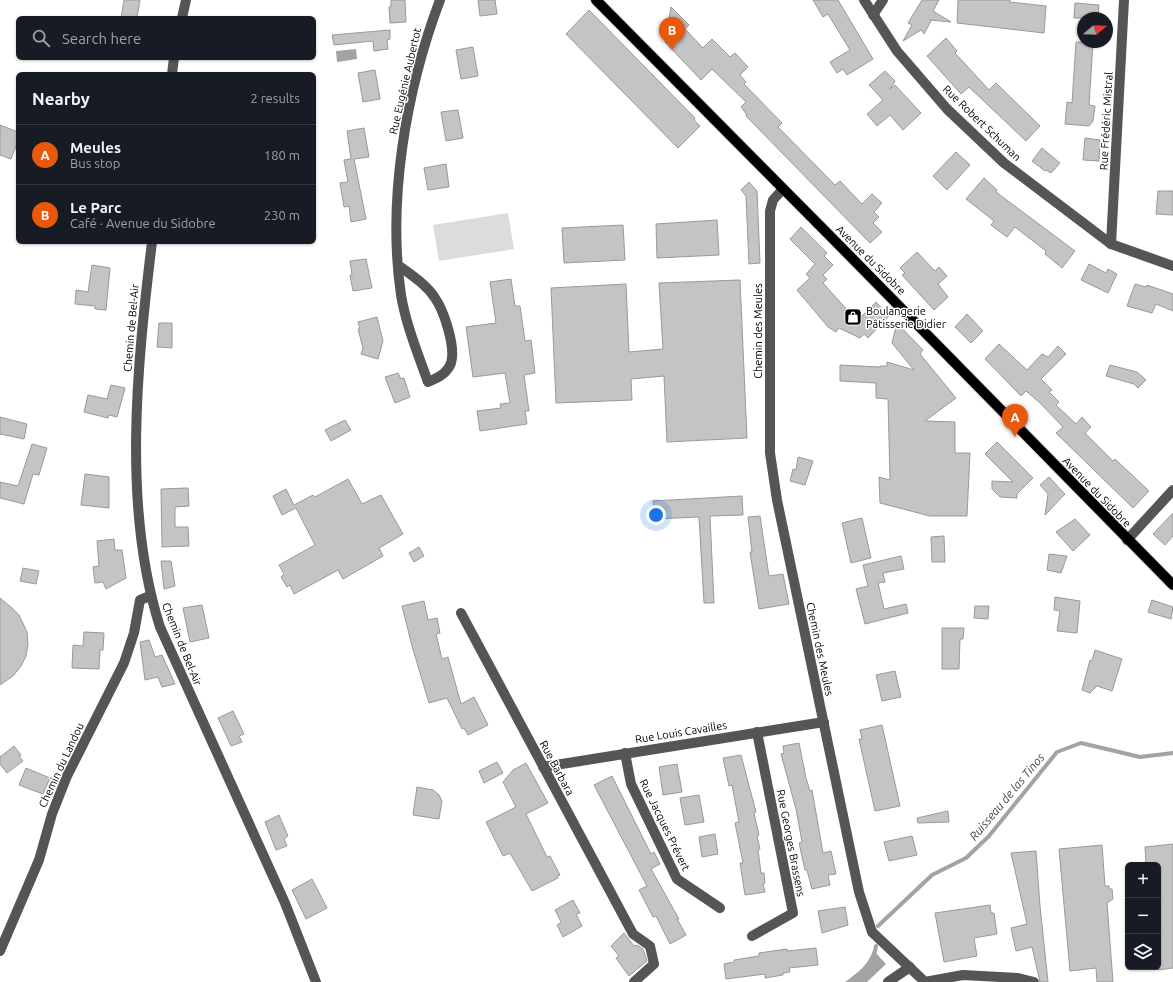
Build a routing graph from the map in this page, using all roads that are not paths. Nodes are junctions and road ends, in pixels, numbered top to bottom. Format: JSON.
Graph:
{"nodes":[{"id":1,"x":186,"y":0,"type":"edge"},
{"id":2,"x":440,"y":0,"type":"edge"},
{"id":3,"x":596,"y":0,"type":"edge"},
{"id":4,"x":864,"y":0,"type":"edge"},
{"id":5,"x":883,"y":0,"type":"edge"},
{"id":6,"x":1124,"y":0,"type":"edge"},
{"id":7,"x":873,"y":15,"type":"junction"},
{"id":8,"x":182,"y":16,"type":"edge"},
{"id":9,"x":174,"y":60,"type":"edge"},
{"id":10,"x":172,"y":72,"type":"edge"},
{"id":11,"x":783,"y":189,"type":"junction"},
{"id":12,"x":152,"y":244,"type":"edge"},
{"id":13,"x":1111,"y":244,"type":"junction"},
{"id":14,"x":398,"y":265,"type":"junction"},
{"id":15,"x":1173,"y":266,"type":"edge"},
{"id":16,"x":1173,"y":490,"type":"edge"},
{"id":17,"x":1127,"y":540,"type":"junction"},
{"id":18,"x":1173,"y":585,"type":"edge"},
{"id":19,"x":150,"y":596,"type":"junction"},
{"id":20,"x":461,"y":613,"type":"dead end"},
{"id":21,"x":824,"y":722,"type":"junction"},
{"id":22,"x":757,"y":732,"type":"junction"},
{"id":23,"x":625,"y":753,"type":"junction"},
{"id":24,"x":543,"y":767,"type":"junction"},
{"id":25,"x":720,"y":908,"type":"dead end"},
{"id":26,"x":752,"y":936,"type":"dead end"},
{"id":27,"x":0,"y":951,"type":"edge"},
{"id":28,"x":910,"y":967,"type":"junction"},
{"id":29,"x":316,"y":982,"type":"edge"},
{"id":30,"x":634,"y":982,"type":"edge"},
{"id":31,"x":888,"y":982,"type":"edge"},
{"id":32,"x":925,"y":982,"type":"edge"},
{"id":33,"x":1034,"y":982,"type":"edge"}],
"edges":[{"from":1,"to":8,"type":"street"},
{"from":2,"to":14,"type":"street","name":"Rue Eugénie Aubertot"},
{"from":3,"to":11,"type":"main road","name":"Avenue du Sidobre"},
{"from":4,"to":7,"type":"street","name":"Rue Robert Schuman"},
{"from":5,"to":7,"type":"street"},
{"from":6,"to":13,"type":"street","name":"Rue Frédéric Mistral"},
{"from":7,"to":13,"type":"street","name":"Rue Robert Schuman"},
{"from":9,"to":10,"type":"street"},
{"from":11,"to":17,"type":"main road","name":"Avenue du Sidobre"},
{"from":11,"to":21,"type":"street","name":"Chemin des Meules"},
{"from":12,"to":19,"type":"street","name":"Chemin de Bel-Air"},
{"from":13,"to":15,"type":"street","name":"Rue Robert Schuman"},
{"from":14,"to":14,"type":"street","name":"Rue Eugénie Aubertot"},
{"from":16,"to":17,"type":"street","name":"Avenue du Sidobre"},
{"from":17,"to":18,"type":"main road","name":"Avenue du Sidobre"},
{"from":19,"to":27,"type":"street","name":"Chemin du Landou"},
{"from":19,"to":29,"type":"street","name":"Chemin de Bel-Air"},
{"from":20,"to":24,"type":"street","name":"Rue Barbara"},
{"from":21,"to":22,"type":"street","name":"Rue Louis Cavailles"},
{"from":21,"to":28,"type":"street","name":"Chemin des Meules"},
{"from":22,"to":23,"type":"street","name":"Rue Louis Cavailles"},
{"from":22,"to":26,"type":"street","name":"Rue Georges Brassens"},
{"from":23,"to":24,"type":"street","name":"Rue Louis Cavailles"},
{"from":23,"to":25,"type":"street","name":"Rue Jacques Prévert"},
{"from":24,"to":30,"type":"street","name":"Rue Barbara"},
{"from":28,"to":31,"type":"street"},
{"from":28,"to":32,"type":"street","name":"Chemin des Meules"},
{"from":32,"to":33,"type":"street","name":"Chemin des Meules"}]}
